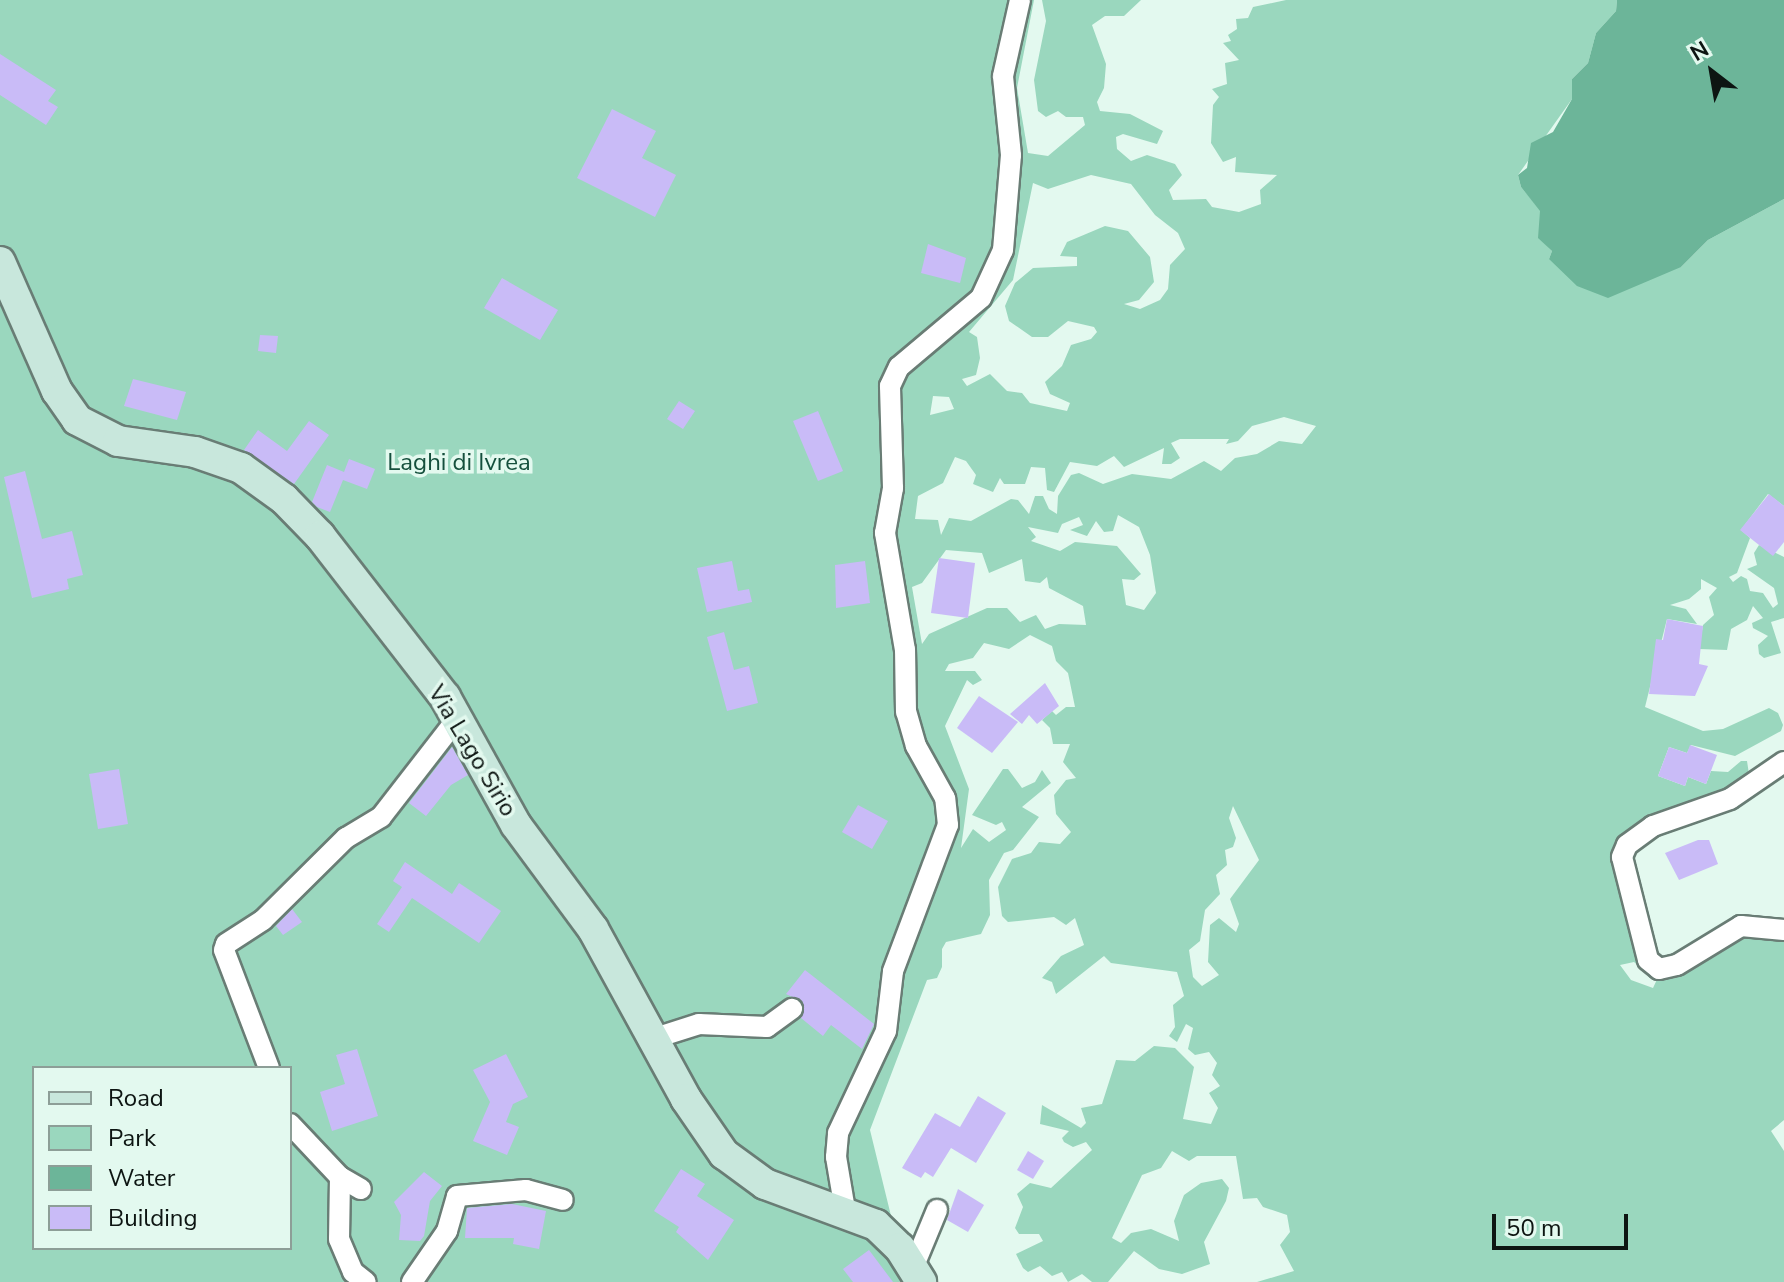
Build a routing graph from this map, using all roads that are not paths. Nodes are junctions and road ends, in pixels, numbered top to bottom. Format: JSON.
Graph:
{"nodes":[{"id":1,"x":1020,"y":0,"type":"edge"},
{"id":2,"x":0,"y":262,"type":"edge"},
{"id":3,"x":451,"y":706,"type":"junction"},
{"id":4,"x":1784,"y":762,"type":"edge"},
{"id":5,"x":1784,"y":930,"type":"edge"},
{"id":6,"x":792,"y":1009,"type":"dead end"},
{"id":7,"x":652,"y":1039,"type":"junction"},
{"id":8,"x":268,"y":1066,"type":"edge"},
{"id":9,"x":292,"y":1126,"type":"edge"},
{"id":10,"x":340,"y":1177,"type":"junction"},
{"id":11,"x":361,"y":1189,"type":"dead end"},
{"id":12,"x":563,"y":1200,"type":"dead end"},
{"id":13,"x":845,"y":1210,"type":"junction"},
{"id":14,"x":937,"y":1210,"type":"dead end"},
{"id":15,"x":917,"y":1275,"type":"edge"},
{"id":16,"x":366,"y":1282,"type":"edge"},
{"id":17,"x":412,"y":1282,"type":"edge"}],
"edges":[{"from":1,"to":13,"type":"street"},
{"from":2,"to":3,"type":"main road","name":"Via Lago Sirio"},
{"from":3,"to":7,"type":"main road","name":"Via Lago Sirio"},
{"from":3,"to":8,"type":"street"},
{"from":4,"to":5,"type":"street"},
{"from":6,"to":7,"type":"street"},
{"from":7,"to":13,"type":"main road","name":"Via Lago Sirio"},
{"from":9,"to":10,"type":"street"},
{"from":10,"to":11,"type":"street"},
{"from":10,"to":16,"type":"street"},
{"from":12,"to":17,"type":"street"},
{"from":13,"to":15,"type":"main road","name":"Via Lago Sirio"},
{"from":14,"to":15,"type":"street"}]}
